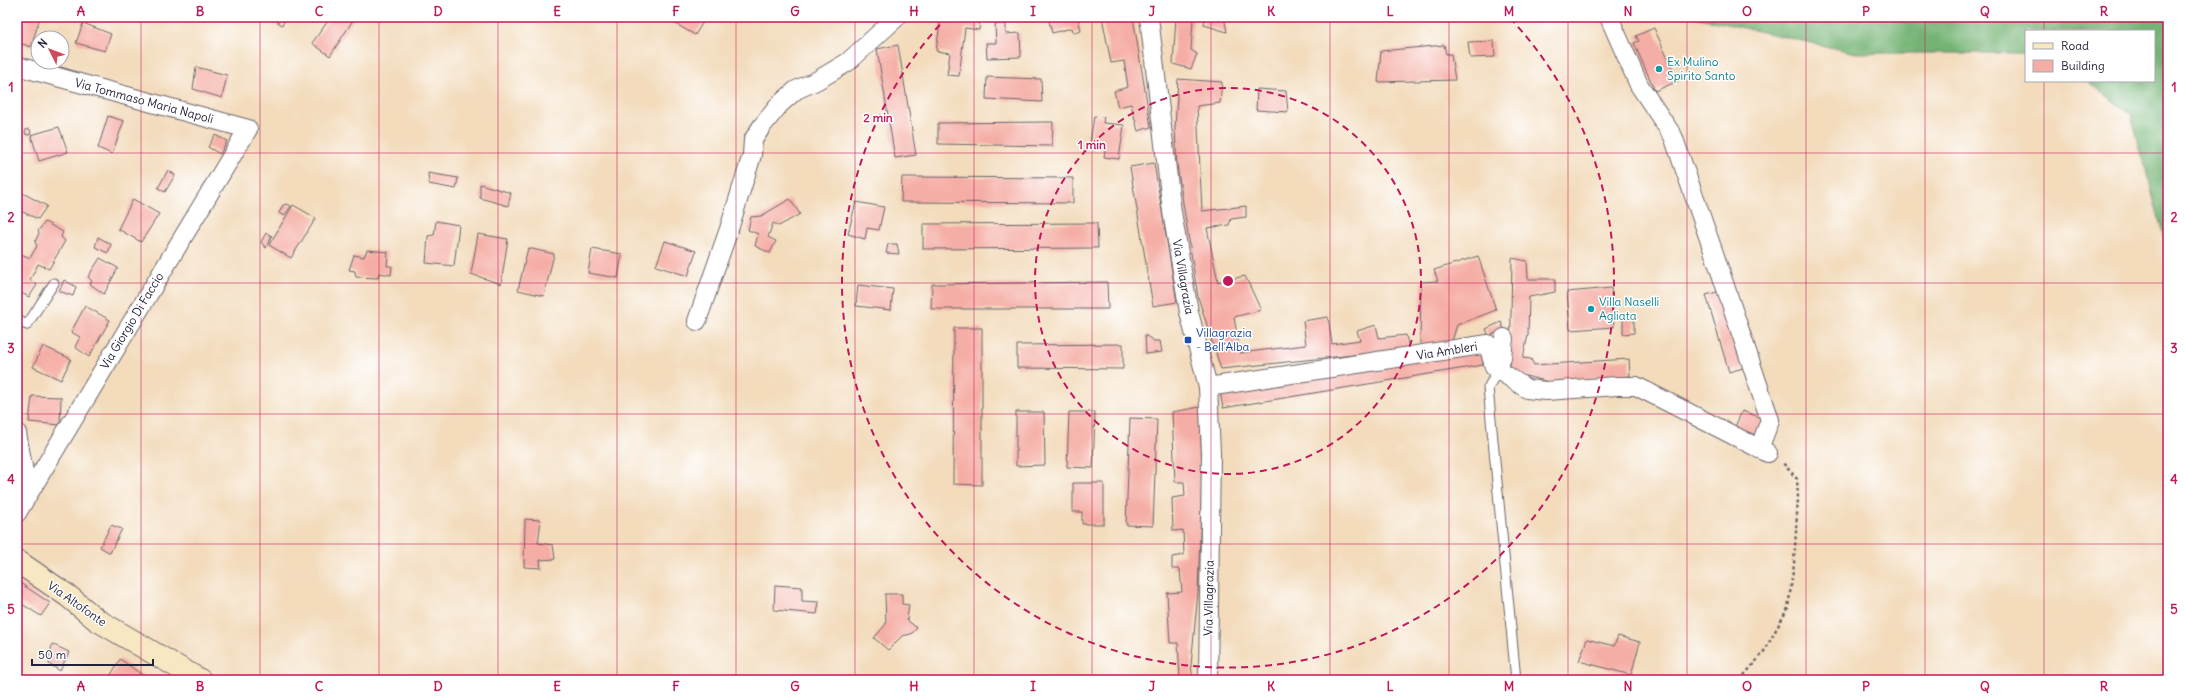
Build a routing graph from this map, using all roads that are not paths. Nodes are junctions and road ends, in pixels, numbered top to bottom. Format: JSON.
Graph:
{"nodes":[{"id":1,"x":897,"y":17,"type":"edge"},
{"id":2,"x":1149,"y":17,"type":"edge"},
{"id":3,"x":1609,"y":17,"type":"edge"},
{"id":4,"x":17,"y":66,"type":"edge"},
{"id":5,"x":248,"y":130,"type":"joint"},
{"id":6,"x":54,"y":282,"type":"dead end"},
{"id":7,"x":17,"y":320,"type":"edge"},
{"id":8,"x":697,"y":321,"type":"dead end"},
{"id":9,"x":1504,"y":338,"type":"dead end"},
{"id":10,"x":1494,"y":366,"type":"junction"},
{"id":11,"x":1208,"y":387,"type":"junction"},
{"id":12,"x":17,"y":433,"type":"edge"},
{"id":13,"x":28,"y":494,"type":"junction"},
{"id":14,"x":17,"y":513,"type":"edge"},
{"id":15,"x":17,"y":562,"type":"edge"},
{"id":16,"x":200,"y":680,"type":"edge"},
{"id":17,"x":1208,"y":680,"type":"edge"},
{"id":18,"x":1516,"y":680,"type":"edge"}],
"edges":[{"from":1,"to":8,"type":"street"},
{"from":2,"to":11,"type":"street","name":"Via Villagrazia"},
{"from":3,"to":10,"type":"street"},
{"from":4,"to":5,"type":"street","name":"Via Tommaso Maria Napoli"},
{"from":5,"to":13,"type":"street","name":"Via Giorgio Di Faccio"},
{"from":6,"to":7,"type":"lane"},
{"from":9,"to":10,"type":"street"},
{"from":10,"to":11,"type":"street","name":"Via Ambleri"},
{"from":10,"to":18,"type":"lane"},
{"from":11,"to":17,"type":"street","name":"Via Villagrazia"},
{"from":12,"to":13,"type":"street"},
{"from":13,"to":14,"type":"street","name":"Via Giorgio Di Faccio"},
{"from":15,"to":16,"type":"main road","name":"Via Altofonte"}]}
